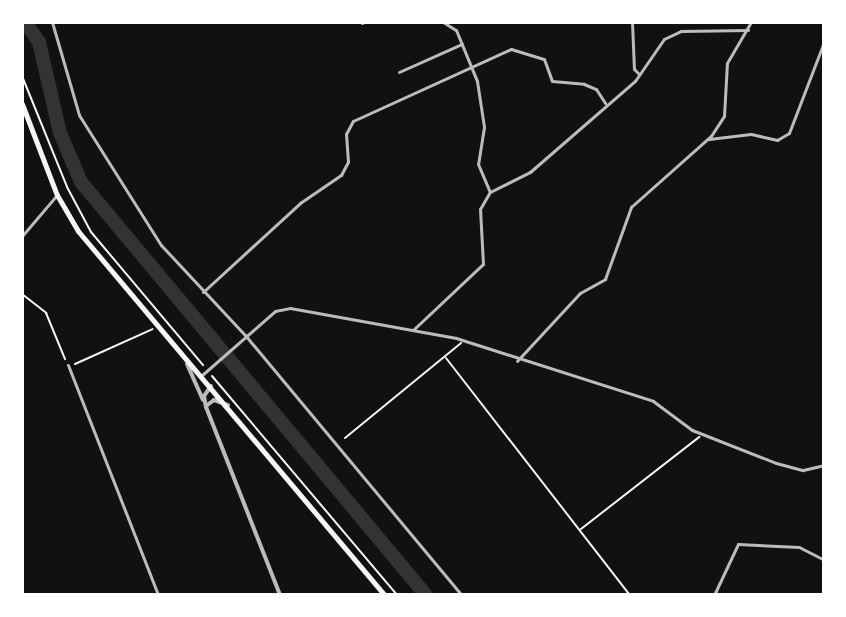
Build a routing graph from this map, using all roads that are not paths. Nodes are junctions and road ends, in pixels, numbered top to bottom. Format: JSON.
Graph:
{"nodes":[{"id":1,"x":52,"y":22,"type":"edge"},
{"id":2,"x":443,"y":22,"type":"edge"},
{"id":3,"x":632,"y":22,"type":"edge"},
{"id":4,"x":751,"y":22,"type":"edge"},
{"id":5,"x":748,"y":30,"type":"junction"},
{"id":6,"x":824,"y":42,"type":"edge"},
{"id":7,"x":462,"y":44,"type":"junction"},
{"id":8,"x":472,"y":69,"type":"junction"},
{"id":9,"x":399,"y":72,"type":"dead end"},
{"id":10,"x":639,"y":74,"type":"junction"},
{"id":11,"x":605,"y":103,"type":"junction"},
{"id":12,"x":22,"y":104,"type":"edge"},
{"id":13,"x":705,"y":140,"type":"junction"},
{"id":14,"x":490,"y":192,"type":"junction"},
{"id":15,"x":57,"y":195,"type":"junction"},
{"id":16,"x":22,"y":236,"type":"edge"},
{"id":17,"x":203,"y":292,"type":"junction"},
{"id":18,"x":414,"y":329,"type":"junction"},
{"id":19,"x":245,"y":336,"type":"junction"},
{"id":20,"x":182,"y":351,"type":"junction"},
{"id":21,"x":517,"y":361,"type":"junction"},
{"id":22,"x":68,"y":365,"type":"road end"},
{"id":23,"x":204,"y":372,"type":"junction"},
{"id":24,"x":211,"y":386,"type":"junction"},
{"id":25,"x":228,"y":405,"type":"junction"},
{"id":26,"x":206,"y":407,"type":"junction"},
{"id":27,"x":824,"y":465,"type":"edge"},
{"id":28,"x":824,"y":560,"type":"edge"},
{"id":29,"x":158,"y":595,"type":"edge"},
{"id":30,"x":280,"y":595,"type":"edge"},
{"id":31,"x":384,"y":595,"type":"edge"},
{"id":32,"x":462,"y":595,"type":"edge"},
{"id":33,"x":714,"y":595,"type":"edge"}],
"edges":[{"from":1,"to":17,"type":"street"},
{"from":2,"to":7,"type":"street"},
{"from":3,"to":10,"type":"street"},
{"from":4,"to":5,"type":"street"},
{"from":5,"to":10,"type":"street"},
{"from":5,"to":13,"type":"street"},
{"from":6,"to":13,"type":"street"},
{"from":7,"to":8,"type":"street"},
{"from":7,"to":9,"type":"street"},
{"from":8,"to":11,"type":"street"},
{"from":8,"to":14,"type":"street"},
{"from":8,"to":17,"type":"street"},
{"from":10,"to":11,"type":"street"},
{"from":11,"to":14,"type":"street"},
{"from":12,"to":15,"type":"main road"},
{"from":13,"to":21,"type":"street"},
{"from":14,"to":18,"type":"street"},
{"from":15,"to":16,"type":"street"},
{"from":15,"to":20,"type":"main road"},
{"from":17,"to":19,"type":"street"},
{"from":18,"to":19,"type":"street"},
{"from":18,"to":21,"type":"street"},
{"from":19,"to":23,"type":"street"},
{"from":19,"to":32,"type":"street"},
{"from":20,"to":23,"type":"main road"},
{"from":20,"to":26,"type":"street"},
{"from":21,"to":27,"type":"street"},
{"from":22,"to":29,"type":"street"},
{"from":23,"to":24,"type":"main road"},
{"from":24,"to":25,"type":"main road"},
{"from":24,"to":26,"type":"street"},
{"from":25,"to":26,"type":"street"},
{"from":25,"to":31,"type":"main road"},
{"from":26,"to":30,"type":"street"},
{"from":28,"to":33,"type":"street"}]}
